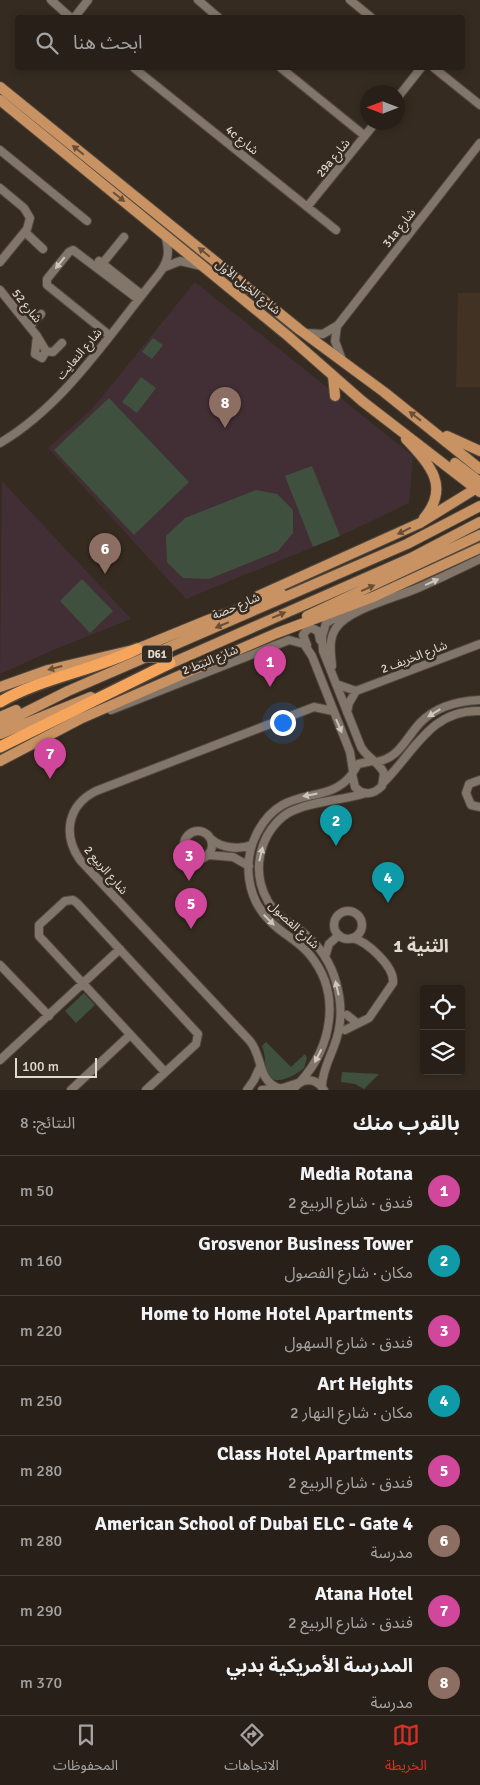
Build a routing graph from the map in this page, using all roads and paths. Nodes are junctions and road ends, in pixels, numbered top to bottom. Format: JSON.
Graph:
{"nodes":[{"id":1,"x":51,"y":0,"type":"edge"},
{"id":2,"x":88,"y":0,"type":"edge"},
{"id":3,"x":198,"y":0,"type":"edge"},
{"id":4,"x":350,"y":0,"type":"edge"},
{"id":5,"x":69,"y":15,"type":"edge"},
{"id":6,"x":76,"y":15,"type":"edge"},
{"id":7,"x":216,"y":15,"type":"edge"},
{"id":8,"x":368,"y":15,"type":"edge"},
{"id":9,"x":136,"y":70,"type":"edge"},
{"id":10,"x":284,"y":70,"type":"edge"},
{"id":11,"x":419,"y":70,"type":"edge"},
{"id":12,"x":436,"y":70,"type":"edge"},
{"id":13,"x":0,"y":87,"type":"edge"},
{"id":14,"x":405,"y":87,"type":"edge"},
{"id":15,"x":0,"y":92,"type":"edge"},
{"id":16,"x":0,"y":100,"type":"edge"},
{"id":17,"x":480,"y":105,"type":"edge"},
{"id":18,"x":30,"y":111,"type":"junction"},
{"id":19,"x":370,"y":130,"type":"edge"},
{"id":20,"x":366,"y":136,"type":"junction"},
{"id":21,"x":480,"y":145,"type":"edge"},
{"id":22,"x":0,"y":150,"type":"edge"},
{"id":23,"x":0,"y":188,"type":"edge"},
{"id":24,"x":307,"y":207,"type":"junction"},
{"id":25,"x":87,"y":221,"type":"dead end"},
{"id":26,"x":336,"y":230,"type":"dead end"},
{"id":27,"x":25,"y":232,"type":"junction"},
{"id":28,"x":164,"y":233,"type":"junction"},
{"id":29,"x":124,"y":237,"type":"dead end"},
{"id":30,"x":42,"y":248,"type":"dead end"},
{"id":31,"x":0,"y":262,"type":"edge"},
{"id":32,"x":165,"y":267,"type":"junction"},
{"id":33,"x":204,"y":268,"type":"junction"},
{"id":34,"x":0,"y":290,"type":"edge"},
{"id":35,"x":140,"y":297,"type":"junction"},
{"id":36,"x":41,"y":314,"type":"dead end"},
{"id":37,"x":338,"y":325,"type":"junction"},
{"id":38,"x":30,"y":326,"type":"junction"},
{"id":39,"x":302,"y":332,"type":"junction"},
{"id":40,"x":109,"y":336,"type":"junction"},
{"id":41,"x":62,"y":343,"type":"dead end"},
{"id":42,"x":344,"y":364,"type":"junction"},
{"id":43,"x":333,"y":376,"type":"junction"},
{"id":44,"x":335,"y":396,"type":"dead end"},
{"id":45,"x":369,"y":406,"type":"junction"},
{"id":46,"x":430,"y":427,"type":"junction"},
{"id":47,"x":401,"y":429,"type":"junction"},
{"id":48,"x":0,"y":443,"type":"edge"},
{"id":49,"x":480,"y":451,"type":"edge"},
{"id":50,"x":480,"y":469,"type":"edge"},
{"id":51,"x":479,"y":488,"type":"edge"},
{"id":52,"x":480,"y":506,"type":"edge"},
{"id":53,"x":480,"y":522,"type":"edge"},
{"id":54,"x":420,"y":523,"type":"junction"},
{"id":55,"x":480,"y":535,"type":"edge"},
{"id":56,"x":480,"y":544,"type":"edge"},
{"id":57,"x":480,"y":548,"type":"edge"},
{"id":58,"x":480,"y":559,"type":"edge"},
{"id":59,"x":452,"y":560,"type":"junction"},
{"id":60,"x":314,"y":583,"type":"junction"},
{"id":61,"x":374,"y":597,"type":"junction"},
{"id":62,"x":208,"y":620,"type":"junction"},
{"id":63,"x":278,"y":633,"type":"junction"},
{"id":64,"x":480,"y":644,"type":"edge"},
{"id":65,"x":137,"y":650,"type":"junction"},
{"id":66,"x":323,"y":651,"type":"junction"},
{"id":67,"x":312,"y":656,"type":"junction"},
{"id":68,"x":170,"y":663,"type":"junction"},
{"id":69,"x":332,"y":672,"type":"junction"},
{"id":70,"x":336,"y":684,"type":"junction"},
{"id":71,"x":0,"y":687,"type":"edge"},
{"id":72,"x":325,"y":689,"type":"junction"},
{"id":73,"x":68,"y":691,"type":"junction"},
{"id":74,"x":356,"y":691,"type":"junction"},
{"id":75,"x":480,"y":700,"type":"edge"},
{"id":76,"x":0,"y":702,"type":"edge"},
{"id":77,"x":314,"y":707,"type":"junction"},
{"id":78,"x":333,"y":711,"type":"junction"},
{"id":79,"x":480,"y":711,"type":"edge"},
{"id":80,"x":347,"y":713,"type":"junction"},
{"id":81,"x":0,"y":717,"type":"edge"},
{"id":82,"x":80,"y":719,"type":"junction"},
{"id":83,"x":0,"y":725,"type":"edge"},
{"id":84,"x":0,"y":734,"type":"edge"},
{"id":85,"x":0,"y":747,"type":"edge"},
{"id":86,"x":0,"y":761,"type":"edge"},
{"id":87,"x":374,"y":762,"type":"junction"},
{"id":88,"x":352,"y":772,"type":"junction"},
{"id":89,"x":479,"y":779,"type":"edge"},
{"id":90,"x":384,"y":782,"type":"junction"},
{"id":91,"x":366,"y":794,"type":"junction"},
{"id":92,"x":480,"y":807,"type":"edge"},
{"id":93,"x":211,"y":839,"type":"junction"},
{"id":94,"x":252,"y":845,"type":"junction"},
{"id":95,"x":208,"y":855,"type":"junction"},
{"id":96,"x":248,"y":866,"type":"junction"},
{"id":97,"x":361,"y":930,"type":"junction"},
{"id":98,"x":339,"y":935,"type":"junction"},
{"id":99,"x":352,"y":938,"type":"junction"},
{"id":100,"x":331,"y":941,"type":"junction"},
{"id":101,"x":314,"y":943,"type":"junction"},
{"id":102,"x":120,"y":949,"type":"junction"},
{"id":103,"x":376,"y":953,"type":"junction"},
{"id":104,"x":325,"y":957,"type":"junction"},
{"id":105,"x":0,"y":965,"type":"edge"},
{"id":106,"x":83,"y":984,"type":"junction"},
{"id":107,"x":347,"y":1015,"type":"dead end"},
{"id":108,"x":49,"y":1016,"type":"junction"},
{"id":109,"x":356,"y":1022,"type":"junction"},
{"id":110,"x":345,"y":1030,"type":"dead end"},
{"id":111,"x":130,"y":1035,"type":"junction"},
{"id":112,"x":1,"y":1056,"type":"edge"},
{"id":113,"x":260,"y":1067,"type":"junction"},
{"id":114,"x":165,"y":1072,"type":"junction"},
{"id":115,"x":297,"y":1085,"type":"edge"},
{"id":116,"x":278,"y":1088,"type":"junction"},
{"id":117,"x":323,"y":1088,"type":"edge"},
{"id":118,"x":71,"y":1090,"type":"edge"},
{"id":119,"x":146,"y":1090,"type":"edge"},
{"id":120,"x":247,"y":1090,"type":"edge"},
{"id":121,"x":262,"y":1090,"type":"edge"}],
"edges":[{"from":1,"to":5,"type":"street"},
{"from":2,"to":6,"type":"street"},
{"from":3,"to":7,"type":"street"},
{"from":4,"to":8,"type":"street"},
{"from":9,"to":24,"type":"street","name":"4c شارع"},
{"from":10,"to":20,"type":"street"},
{"from":11,"to":14,"type":"street"},
{"from":12,"to":17,"type":"street"},
{"from":13,"to":18,"type":"main road","name":"شارع الخيل الأول"},
{"from":15,"to":18,"type":"main road"},
{"from":16,"to":28,"type":"main road","name":"شارع الخيل الأول","one_way":true},
{"from":39,"to":18,"type":"main road","name":"شارع الخيل الأول","one_way":true},
{"from":19,"to":20,"type":"street","name":"29a شارع"},
{"from":20,"to":24,"type":"street","name":"29a شارع"},
{"from":21,"to":37,"type":"street","name":"31a شارع"},
{"from":22,"to":25,"type":"street"},
{"from":23,"to":27,"type":"street"},
{"from":24,"to":26,"type":"street","name":"4c شارع"},
{"from":27,"to":30,"type":"street"},
{"from":27,"to":31,"type":"street"},
{"from":28,"to":32,"type":"street"},
{"from":28,"to":33,"type":"main road","name":"شارع الخيل الأول"},
{"from":29,"to":35,"type":"street"},
{"from":32,"to":33,"type":"street"},
{"from":32,"to":35,"type":"street","name":"شارع النعايت"},
{"from":33,"to":43,"type":"main road","name":"شارع الخيل الأول"},
{"from":34,"to":38,"type":"street","name":"شارع 52"},
{"from":35,"to":40,"type":"street","name":"شارع النعايت"},
{"from":35,"to":40,"type":"street","one_way":true},
{"from":36,"to":38,"type":"street"},
{"from":37,"to":39,"type":"street"},
{"from":37,"to":42,"type":"street"},
{"from":38,"to":41,"type":"street","name":"شارع 52"},
{"from":39,"to":42,"type":"main road","name":"شارع الخيل الأول"},
{"from":40,"to":48,"type":"street","name":"شارع النعايت"},
{"from":46,"to":42,"type":"main road","name":"شارع الخيل الأول","one_way":true},
{"from":43,"to":44,"type":"main road"},
{"from":43,"to":45,"type":"main road","name":"شارع الخيل الأول"},
{"from":45,"to":47,"type":"main road","name":"شارع الخيل الأول"},
{"from":45,"to":51,"type":"main road"},
{"from":46,"to":49,"type":"main road"},
{"from":46,"to":50,"type":"main road","name":"شارع الخيل الأول"},
{"from":47,"to":51,"type":"main road","name":"شارع الخيل الأول"},
{"from":47,"to":54,"type":"main road"},
{"from":51,"to":54,"type":"main road"},
{"from":52,"to":60,"type":"main road","name":"شارع حصة","number":"D61"},
{"from":68,"to":53,"type":"main road","name":"شارع حصة","number":"D61","one_way":true},
{"from":54,"to":62,"type":"main road","one_way":true},
{"from":63,"to":55,"type":"main road","one_way":true},
{"from":56,"to":59,"type":"main road"},
{"from":57,"to":59,"type":"main road"},
{"from":69,"to":58,"type":"street","one_way":true},
{"from":59,"to":61,"type":"main road"},
{"from":60,"to":62,"type":"main road"},
{"from":60,"to":73,"type":"main road","name":"شارع حصة","number":"D61","one_way":true},
{"from":61,"to":63,"type":"main road"},
{"from":61,"to":66,"type":"street"},
{"from":62,"to":65,"type":"main road"},
{"from":63,"to":82,"type":"main road"},
{"from":64,"to":74,"type":"street","name":"شارع الخريف 2"},
{"from":65,"to":71,"type":"main road","one_way":true},
{"from":65,"to":76,"type":"highway"},
{"from":66,"to":67,"type":"street"},
{"from":66,"to":69,"type":"street"},
{"from":67,"to":72,"type":"street","name":"شارع النبط 2"},
{"from":67,"to":82,"type":"street","name":"شارع النبط 2"},
{"from":68,"to":84,"type":"main road","name":"شارع حصة","number":"D61"},
{"from":68,"to":85,"type":"highway"},
{"from":69,"to":70,"type":"street"},
{"from":70,"to":74,"type":"street"},
{"from":70,"to":80,"type":"street"},
{"from":72,"to":77,"type":"street"},
{"from":72,"to":78,"type":"street","name":"شارع النبط 2"},
{"from":73,"to":81,"type":"main road"},
{"from":73,"to":83,"type":"main road","name":"شارع حصة","number":"D61"},
{"from":74,"to":80,"type":"street"},
{"from":75,"to":87,"type":"street","one_way":true},
{"from":77,"to":78,"type":"street"},
{"from":77,"to":113,"type":"street","name":"شارع الربيع 2"},
{"from":78,"to":88,"type":"street","name":"شارع النبط 2","one_way":true},
{"from":79,"to":90,"type":"street"},
{"from":80,"to":87,"type":"street"},
{"from":82,"to":86,"type":"main road"},
{"from":87,"to":88,"type":"street"},
{"from":87,"to":90,"type":"street"},
{"from":88,"to":91,"type":"street"},
{"from":88,"to":94,"type":"street","name":"شارع الفصول","one_way":true},
{"from":89,"to":92,"type":"street"},
{"from":90,"to":91,"type":"street"},
{"from":101,"to":91,"type":"street","name":"شارع الفصول","one_way":true},
{"from":93,"to":94,"type":"street"},
{"from":93,"to":95,"type":"street"},
{"from":93,"to":95,"type":"street"},
{"from":94,"to":96,"type":"street","name":"شارع الفصول"},
{"from":95,"to":96,"type":"street"},
{"from":96,"to":115,"type":"street","name":"شارع الفصول","one_way":true},
{"from":97,"to":98,"type":"street"},
{"from":97,"to":99,"type":"street"},
{"from":97,"to":103,"type":"street"},
{"from":98,"to":99,"type":"street"},
{"from":98,"to":100,"type":"street"},
{"from":99,"to":103,"type":"street"},
{"from":100,"to":101,"type":"street"},
{"from":100,"to":104,"type":"street"},
{"from":101,"to":104,"type":"street","name":"شارع الفصول"},
{"from":102,"to":106,"type":"street"},
{"from":102,"to":106,"type":"street"},
{"from":102,"to":114,"type":"street"},
{"from":103,"to":109,"type":"street"},
{"from":117,"to":104,"type":"street","name":"شارع الفصول","one_way":true},
{"from":105,"to":108,"type":"street"},
{"from":106,"to":108,"type":"street"},
{"from":106,"to":111,"type":"street"},
{"from":107,"to":109,"type":"street"},
{"from":108,"to":112,"type":"street"},
{"from":109,"to":110,"type":"street"},
{"from":111,"to":114,"type":"street"},
{"from":111,"to":118,"type":"street"},
{"from":113,"to":116,"type":"street","name":"شارع الربيع 2"},
{"from":113,"to":120,"type":"street"},
{"from":114,"to":119,"type":"street"},
{"from":115,"to":116,"type":"street"},
{"from":115,"to":117,"type":"street"},
{"from":116,"to":121,"type":"street"}]}
